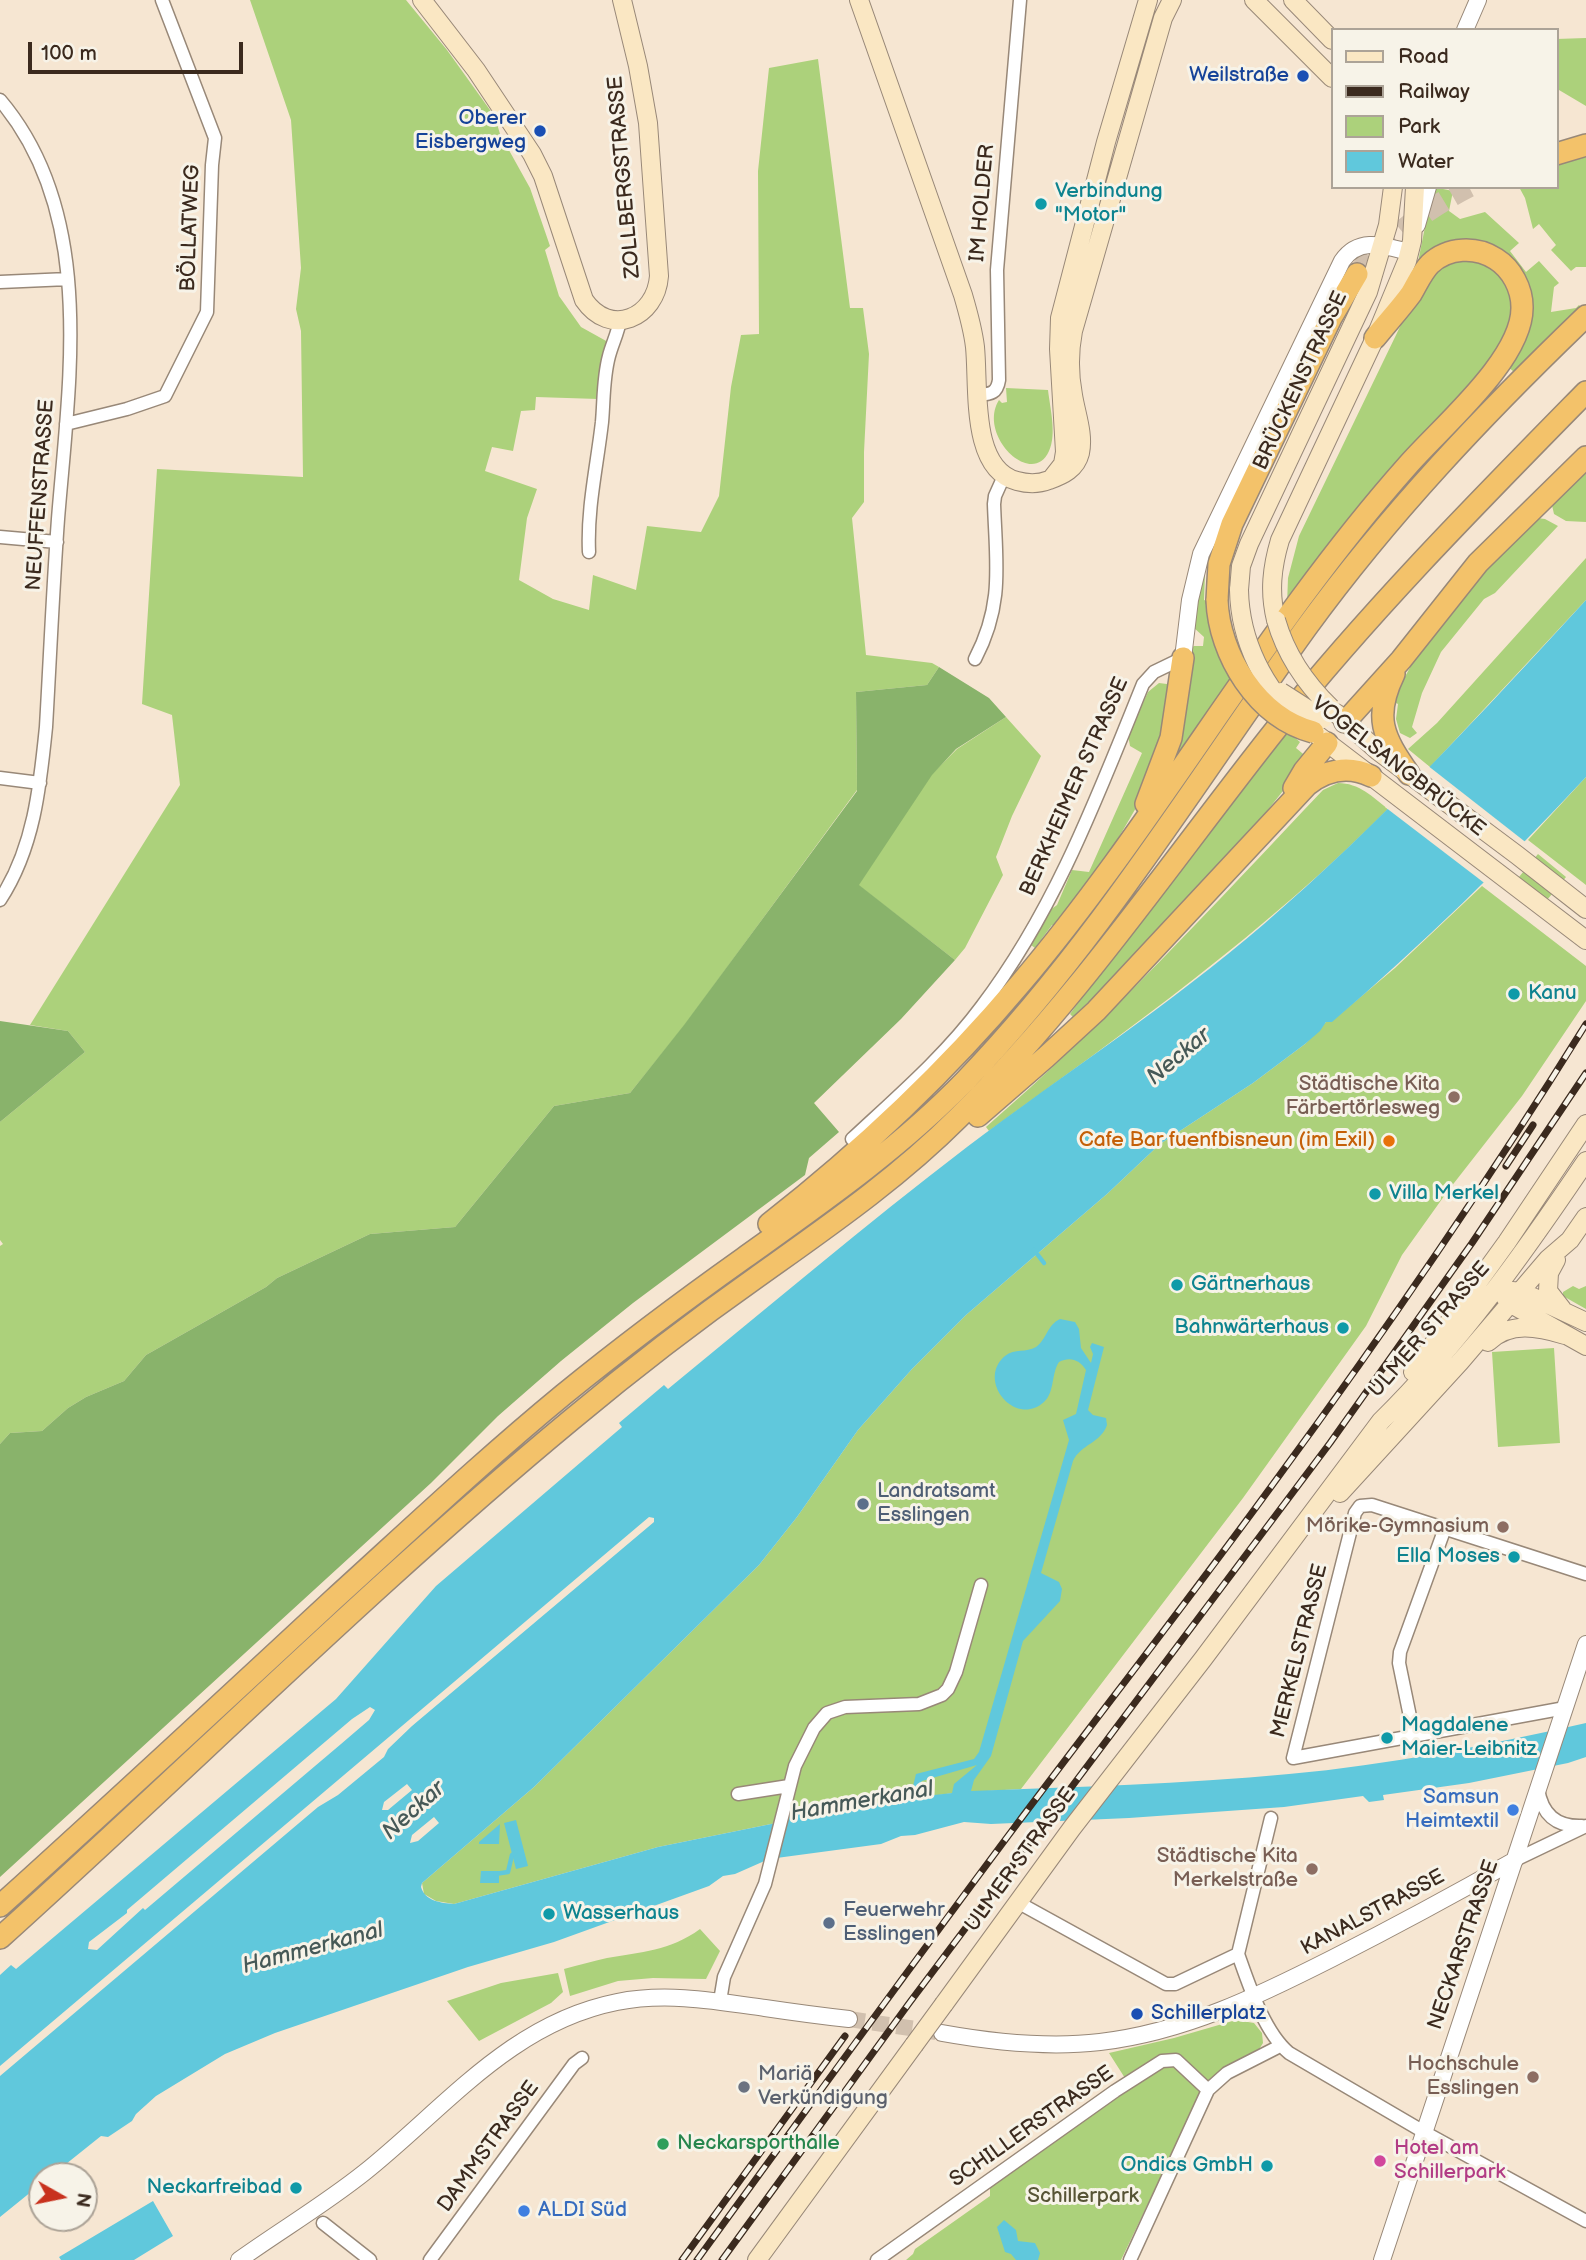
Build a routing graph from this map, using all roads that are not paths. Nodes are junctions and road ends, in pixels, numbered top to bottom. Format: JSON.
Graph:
{"nodes":[{"id":1,"x":162,"y":0,"type":"edge"},
{"id":2,"x":422,"y":0,"type":"edge"},
{"id":3,"x":622,"y":0,"type":"edge"},
{"id":4,"x":859,"y":0,"type":"edge"},
{"id":5,"x":1020,"y":0,"type":"edge"},
{"id":6,"x":1149,"y":0,"type":"edge"},
{"id":7,"x":1172,"y":0,"type":"edge"},
{"id":8,"x":1254,"y":0,"type":"edge"},
{"id":9,"x":1293,"y":0,"type":"edge"},
{"id":10,"x":1478,"y":0,"type":"edge"},
{"id":11,"x":1466,"y":28,"type":"edge"},
{"id":12,"x":1330,"y":38,"type":"edge"},
{"id":13,"x":1330,"y":76,"type":"edge"},
{"id":14,"x":0,"y":100,"type":"edge"},
{"id":15,"x":1586,"y":145,"type":"edge"},
{"id":16,"x":1558,"y":152,"type":"edge"},
{"id":17,"x":1393,"y":189,"type":"edge"},
{"id":18,"x":1415,"y":189,"type":"edge"},
{"id":19,"x":1427,"y":189,"type":"edge"},
{"id":20,"x":1382,"y":245,"type":"junction"},
{"id":21,"x":1411,"y":246,"type":"junction"},
{"id":22,"x":1357,"y":274,"type":"tunnel mouth"},
{"id":23,"x":68,"y":279,"type":"junction"},
{"id":24,"x":0,"y":282,"type":"edge"},
{"id":25,"x":1586,"y":316,"type":"edge"},
{"id":26,"x":620,"y":320,"type":"junction"},
{"id":27,"x":1375,"y":338,"type":"junction"},
{"id":28,"x":1586,"y":393,"type":"edge"},
{"id":29,"x":979,"y":395,"type":"junction"},
{"id":30,"x":65,"y":424,"type":"junction"},
{"id":31,"x":1586,"y":457,"type":"edge"},
{"id":32,"x":1004,"y":476,"type":"junction"},
{"id":33,"x":1050,"y":480,"type":"junction"},
{"id":34,"x":0,"y":537,"type":"edge"},
{"id":35,"x":57,"y":542,"type":"junction"},
{"id":36,"x":589,"y":552,"type":"dead end"},
{"id":37,"x":1238,"y":590,"type":"joint"},
{"id":38,"x":1183,"y":658,"type":"junction"},
{"id":39,"x":975,"y":659,"type":"dead end"},
{"id":40,"x":1401,"y":660,"type":"junction"},
{"id":41,"x":1328,"y":725,"type":"junction"},
{"id":42,"x":1383,"y":747,"type":"junction"},
{"id":43,"x":1363,"y":772,"type":"junction"},
{"id":44,"x":1409,"y":774,"type":"joint"},
{"id":45,"x":0,"y":778,"type":"edge"},
{"id":46,"x":40,"y":783,"type":"junction"},
{"id":47,"x":1283,"y":809,"type":"junction"},
{"id":48,"x":1129,"y":842,"type":"junction"},
{"id":49,"x":0,"y":900,"type":"edge"},
{"id":50,"x":1586,"y":909,"type":"edge"},
{"id":51,"x":1586,"y":940,"type":"edge"},
{"id":52,"x":1586,"y":1124,"type":"edge"},
{"id":53,"x":852,"y":1139,"type":"dead end"},
{"id":54,"x":1586,"y":1161,"type":"edge"},
{"id":55,"x":892,"y":1179,"type":"junction"},
{"id":56,"x":1586,"y":1217,"type":"edge"},
{"id":57,"x":1570,"y":1240,"type":"junction"},
{"id":58,"x":1498,"y":1289,"type":"junction"},
{"id":59,"x":1517,"y":1298,"type":"junction"},
{"id":60,"x":1562,"y":1309,"type":"junction"},
{"id":61,"x":1586,"y":1322,"type":"edge"},
{"id":62,"x":1565,"y":1335,"type":"junction"},
{"id":63,"x":628,"y":1343,"type":"junction"},
{"id":64,"x":1586,"y":1346,"type":"edge"},
{"id":65,"x":1460,"y":1362,"type":"junction"},
{"id":66,"x":1381,"y":1422,"type":"junction"},
{"id":67,"x":1304,"y":1525,"type":"junction"},
{"id":68,"x":1444,"y":1528,"type":"junction"},
{"id":69,"x":1586,"y":1574,"type":"edge"},
{"id":70,"x":981,"y":1585,"type":"dead end"},
{"id":71,"x":1586,"y":1644,"type":"edge"},
{"id":72,"x":1564,"y":1711,"type":"junction"},
{"id":73,"x":1415,"y":1736,"type":"junction"},
{"id":74,"x":1541,"y":1781,"type":"junction"},
{"id":75,"x":789,"y":1786,"type":"junction"},
{"id":76,"x":738,"y":1794,"type":"dead end"},
{"id":77,"x":1271,"y":1818,"type":"dead end"},
{"id":78,"x":1586,"y":1826,"type":"edge"},
{"id":79,"x":1515,"y":1860,"type":"junction"},
{"id":80,"x":1018,"y":1903,"type":"junction"},
{"id":81,"x":0,"y":1906,"type":"edge"},
{"id":82,"x":0,"y":1938,"type":"edge"},
{"id":83,"x":1237,"y":1954,"type":"junction"},
{"id":84,"x":1255,"y":1998,"type":"junction"},
{"id":85,"x":720,"y":2001,"type":"junction"},
{"id":86,"x":849,"y":2019,"type":"tunnel mouth"},
{"id":87,"x":942,"y":2033,"type":"tunnel mouth"},
{"id":88,"x":1280,"y":2046,"type":"junction"},
{"id":89,"x":582,"y":2058,"type":"dead end"},
{"id":90,"x":1208,"y":2090,"type":"junction"},
{"id":91,"x":1424,"y":2132,"type":"junction"},
{"id":92,"x":1586,"y":2221,"type":"edge"},
{"id":93,"x":323,"y":2223,"type":"dead end"},
{"id":94,"x":239,"y":2260,"type":"edge"},
{"id":95,"x":370,"y":2260,"type":"edge"},
{"id":96,"x":430,"y":2260,"type":"edge"},
{"id":97,"x":757,"y":2260,"type":"edge"},
{"id":98,"x":877,"y":2260,"type":"edge"},
{"id":99,"x":1130,"y":2260,"type":"edge"},
{"id":100,"x":1382,"y":2260,"type":"edge"}],
"edges":[{"from":1,"to":30,"type":"street","name":"BÖLLATWEG"},
{"from":2,"to":26,"type":"main road"},
{"from":3,"to":26,"type":"main road","name":"ZOLLBERGSTRASSE"},
{"from":4,"to":29,"type":"main road"},
{"from":5,"to":29,"type":"street","name":"IM HOLDER"},
{"from":6,"to":33,"type":"main road"},
{"from":7,"to":33,"type":"main road"},
{"from":8,"to":13,"type":"main road"},
{"from":9,"to":12,"type":"main road"},
{"from":10,"to":11,"type":"street"},
{"from":14,"to":23,"type":"street","name":"NEUFFENSTRASSE"},
{"from":15,"to":16,"type":"highway"},
{"from":17,"to":20,"type":"main road","name":"BRÜCKENSTRASSE"},
{"from":18,"to":21,"type":"main road"},
{"from":19,"to":21,"type":"street"},
{"from":20,"to":21,"type":"street"},
{"from":20,"to":37,"type":"main road","name":"BRÜCKENSTRASSE"},
{"from":20,"to":38,"type":"street"},
{"from":21,"to":27,"type":"main road"},
{"from":22,"to":41,"type":"highway","bridge":true},
{"from":23,"to":24,"type":"street"},
{"from":23,"to":30,"type":"street","name":"NEUFFENSTRASSE"},
{"from":25,"to":63,"type":"highway"},
{"from":26,"to":36,"type":"street"},
{"from":27,"to":41,"type":"main road","name":"VOGELSANGBRÜCKE","bridge":true},
{"from":27,"to":48,"type":"highway"},
{"from":28,"to":55,"type":"highway"},
{"from":29,"to":32,"type":"main road"},
{"from":30,"to":35,"type":"street","name":"NEUFFENSTRASSE"},
{"from":31,"to":40,"type":"highway"},
{"from":32,"to":33,"type":"main road"},
{"from":32,"to":39,"type":"street"},
{"from":34,"to":35,"type":"street"},
{"from":35,"to":46,"type":"street","name":"NEUFFENSTRASSE"},
{"from":37,"to":41,"type":"main road","name":"VOGELSANGBRÜCKE","bridge":true},
{"from":38,"to":48,"type":"highway"},
{"from":38,"to":53,"type":"street","name":"BERKHEIMER STRASSE"},
{"from":40,"to":41,"type":"highway"},
{"from":40,"to":42,"type":"highway"},
{"from":41,"to":42,"type":"main road","name":"VOGELSANGBRÜCKE"},
{"from":41,"to":43,"type":"main road","name":"VOGELSANGBRÜCKE"},
{"from":41,"to":47,"type":"highway"},
{"from":42,"to":44,"type":"highway"},
{"from":43,"to":47,"type":"highway"},
{"from":43,"to":51,"type":"main road","name":"VOGELSANGBRÜCKE"},
{"from":44,"to":50,"type":"main road","name":"VOGELSANGBRÜCKE"},
{"from":45,"to":46,"type":"street"},
{"from":46,"to":49,"type":"street","name":"NEUFFENSTRASSE"},
{"from":47,"to":55,"type":"highway"},
{"from":48,"to":63,"type":"highway"},
{"from":52,"to":66,"type":"main road"},
{"from":54,"to":58,"type":"main road","name":"ULMER STRASSE"},
{"from":55,"to":82,"type":"highway"},
{"from":56,"to":57,"type":"main road","name":"ULMER STRASSE"},
{"from":57,"to":59,"type":"main road","name":"ULMER STRASSE"},
{"from":57,"to":60,"type":"main road"},
{"from":58,"to":59,"type":"main road"},
{"from":58,"to":66,"type":"main road","name":"ULMER STRASSE"},
{"from":59,"to":60,"type":"main road"},
{"from":59,"to":62,"type":"main road"},
{"from":59,"to":65,"type":"main road","name":"ULMER STRASSE"},
{"from":60,"to":61,"type":"main road"},
{"from":62,"to":64,"type":"main road"},
{"from":62,"to":65,"type":"main road"},
{"from":63,"to":81,"type":"highway"},
{"from":65,"to":67,"type":"main road","name":"ULMER STRASSE"},
{"from":66,"to":67,"type":"main road","name":"ULMER STRASSE"},
{"from":67,"to":80,"type":"main road","name":"ULMER STRASSE"},
{"from":68,"to":69,"type":"street"},
{"from":68,"to":73,"type":"street"},
{"from":68,"to":73,"type":"street","name":"MERKELSTRASSE"},
{"from":70,"to":75,"type":"street"},
{"from":71,"to":72,"type":"street","name":"NECKARSTRASSE"},
{"from":72,"to":73,"type":"street"},
{"from":72,"to":74,"type":"street","name":"NECKARSTRASSE"},
{"from":74,"to":78,"type":"street","name":"KANALSTRASSE"},
{"from":74,"to":79,"type":"street","name":"NECKARSTRASSE"},
{"from":75,"to":76,"type":"street"},
{"from":75,"to":85,"type":"street"},
{"from":77,"to":83,"type":"street"},
{"from":78,"to":79,"type":"street","name":"KANALSTRASSE"},
{"from":79,"to":84,"type":"street","name":"KANALSTRASSE"},
{"from":79,"to":91,"type":"street","name":"NECKARSTRASSE"},
{"from":80,"to":83,"type":"street"},
{"from":80,"to":97,"type":"main road","name":"ULMER STRASSE","bridge":true},
{"from":83,"to":84,"type":"street"},
{"from":84,"to":87,"type":"street"},
{"from":84,"to":88,"type":"street"},
{"from":85,"to":86,"type":"street"},
{"from":85,"to":94,"type":"street"},
{"from":88,"to":90,"type":"street"},
{"from":88,"to":91,"type":"street"},
{"from":89,"to":96,"type":"street","name":"DAMMSTRASSE"},
{"from":90,"to":98,"type":"street","name":"SCHILLERSTRASSE"},
{"from":90,"to":99,"type":"street"},
{"from":91,"to":92,"type":"street"},
{"from":91,"to":100,"type":"street","name":"NECKARSTRASSE"},
{"from":93,"to":95,"type":"street"}]}
